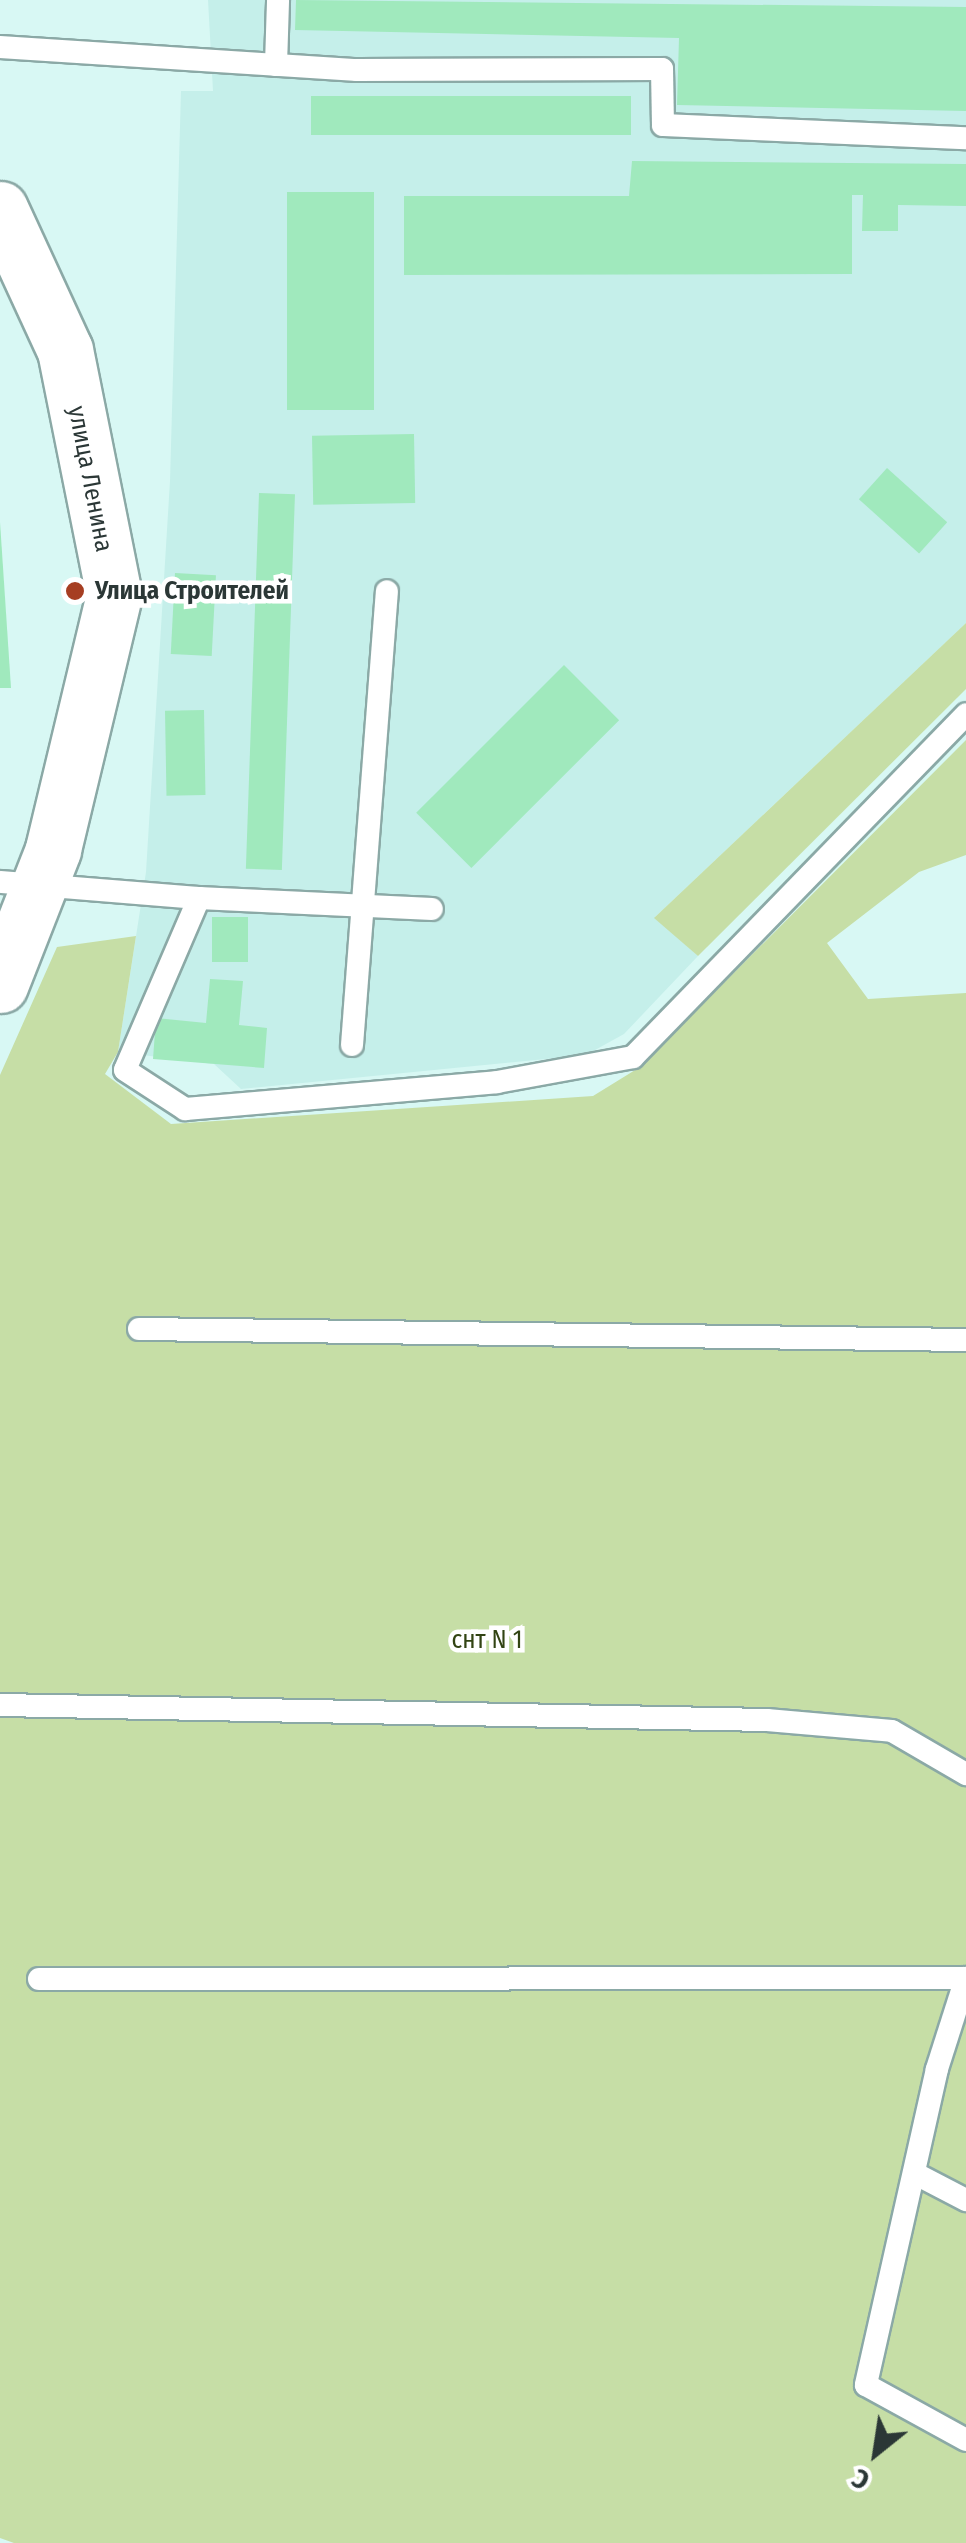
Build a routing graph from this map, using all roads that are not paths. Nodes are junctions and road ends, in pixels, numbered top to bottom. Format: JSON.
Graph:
{"nodes":[{"id":1,"x":278,"y":0,"type":"edge"},
{"id":2,"x":0,"y":47,"type":"edge"},
{"id":3,"x":276,"y":65,"type":"junction"},
{"id":4,"x":966,"y":138,"type":"edge"},
{"id":5,"x":0,"y":210,"type":"edge"},
{"id":6,"x":388,"y":591,"type":"dead end"},
{"id":7,"x":966,"y":714,"type":"edge"},
{"id":8,"x":19,"y":884,"type":"edge"},
{"id":9,"x":199,"y":898,"type":"junction"},
{"id":10,"x":360,"y":905,"type":"junction"},
{"id":11,"x":432,"y":909,"type":"dead end"},
{"id":12,"x":0,"y":985,"type":"edge"},
{"id":13,"x":352,"y":1045,"type":"dead end"},
{"id":14,"x":139,"y":1328,"type":"dead end"},
{"id":15,"x":966,"y":1340,"type":"edge"},
{"id":16,"x":0,"y":1705,"type":"edge"},
{"id":17,"x":966,"y":1774,"type":"edge"},
{"id":18,"x":966,"y":1978,"type":"edge"},
{"id":19,"x":40,"y":1980,"type":"dead end"},
{"id":20,"x":914,"y":2173,"type":"junction"},
{"id":21,"x":966,"y":2200,"type":"edge"},
{"id":22,"x":966,"y":2440,"type":"edge"}],
"edges":[{"from":1,"to":3,"type":"lane"},
{"from":2,"to":3,"type":"lane"},
{"from":3,"to":4,"type":"lane"},
{"from":5,"to":8,"type":"street","name":"улица Ленина"},
{"from":6,"to":10,"type":"lane"},
{"from":7,"to":9,"type":"lane"},
{"from":8,"to":9,"type":"lane"},
{"from":8,"to":12,"type":"street","name":"улица Ленина"},
{"from":9,"to":10,"type":"lane"},
{"from":10,"to":11,"type":"lane"},
{"from":10,"to":13,"type":"lane"},
{"from":14,"to":15,"type":"lane"},
{"from":16,"to":17,"type":"lane"},
{"from":18,"to":19,"type":"lane"},
{"from":18,"to":20,"type":"lane"},
{"from":20,"to":21,"type":"lane"},
{"from":20,"to":22,"type":"lane"}]}
